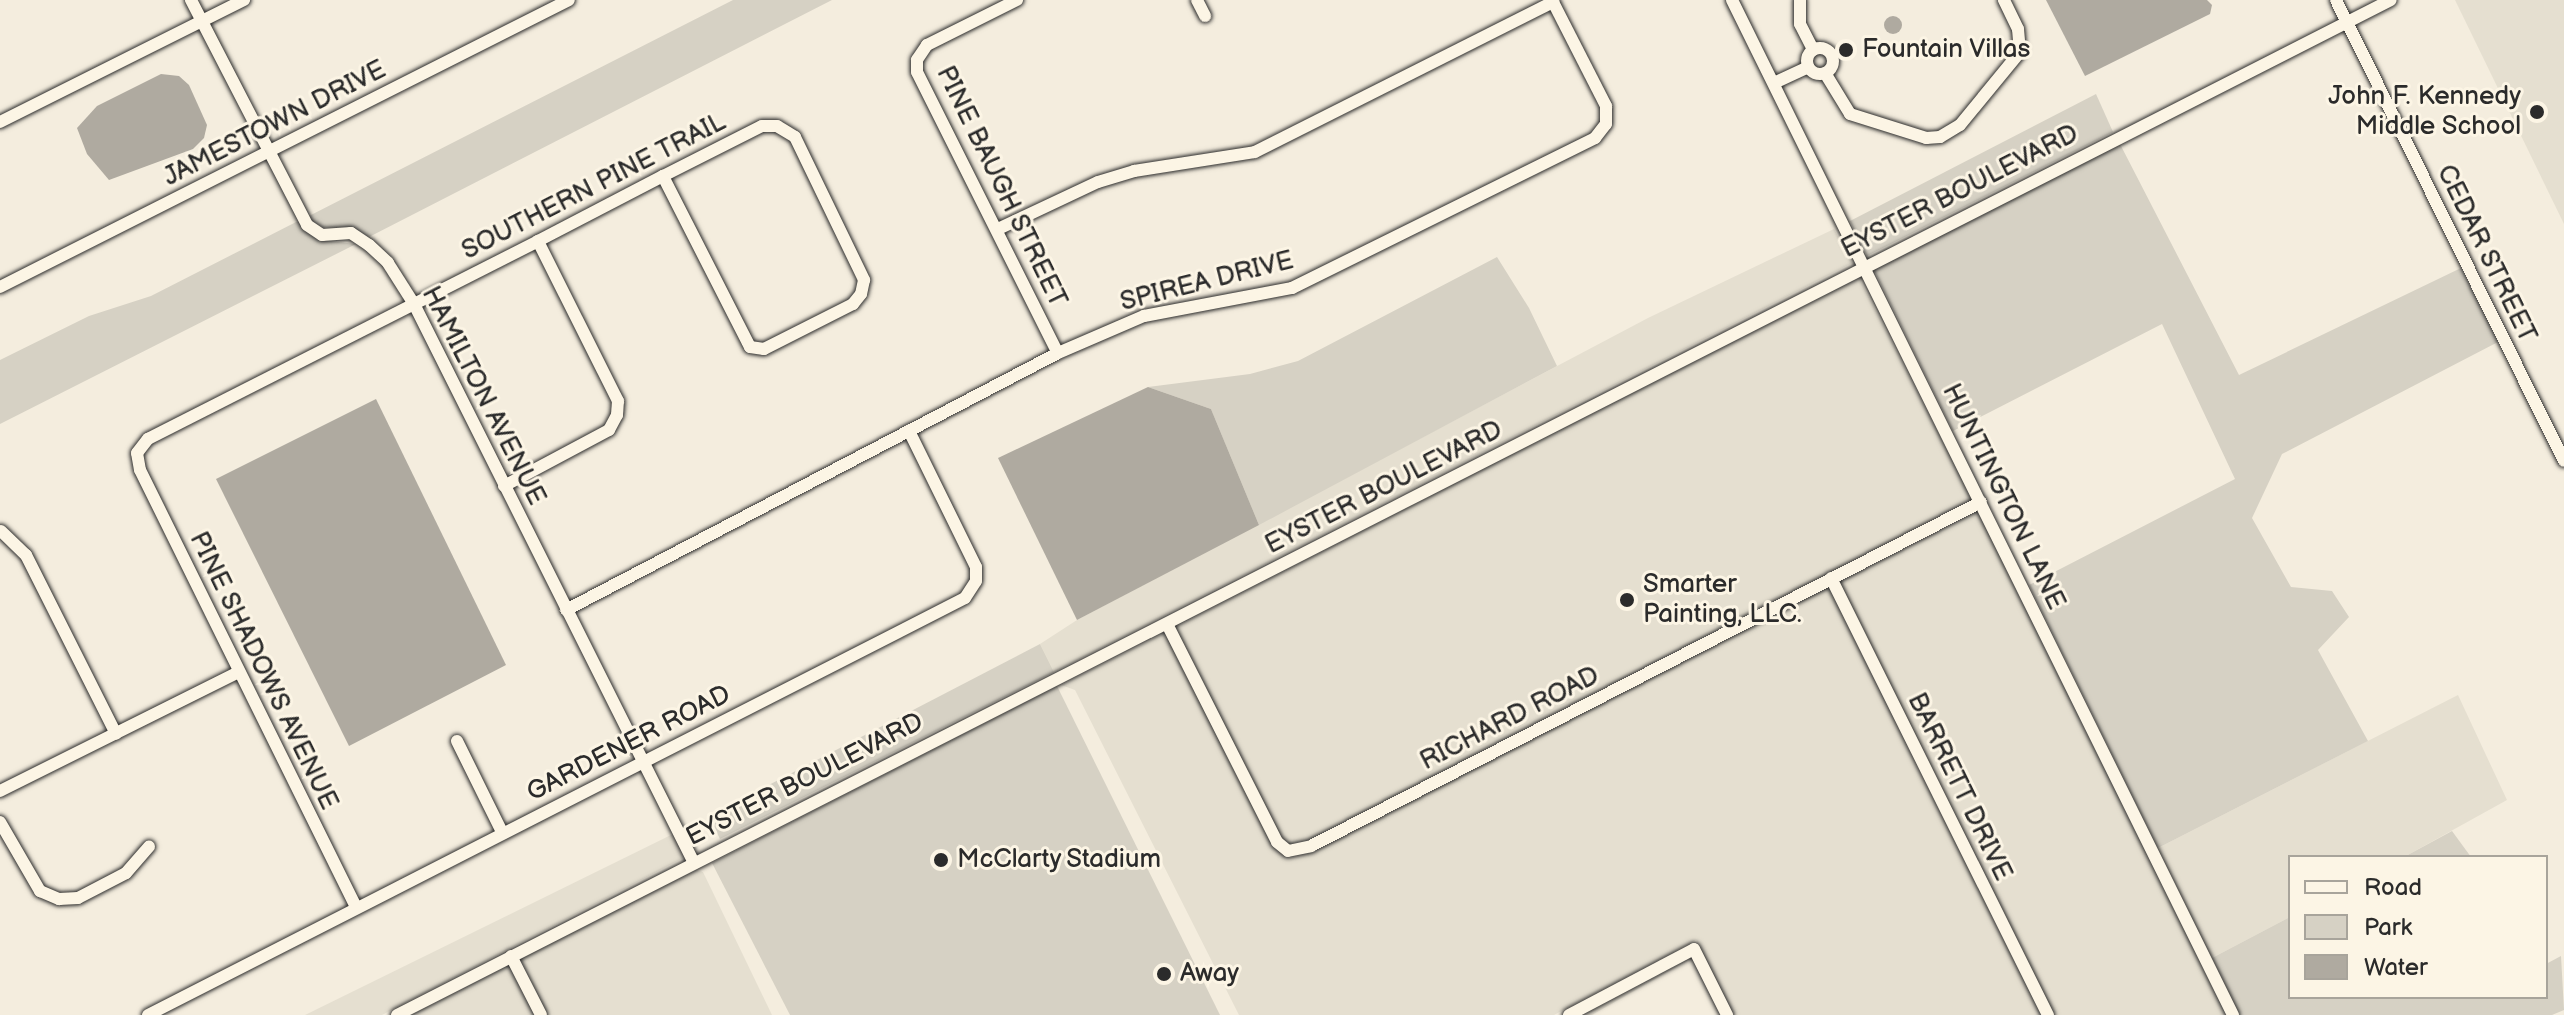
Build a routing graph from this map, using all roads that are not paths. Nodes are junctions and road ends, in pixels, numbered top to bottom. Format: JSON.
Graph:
{"nodes":[{"id":1,"x":191,"y":0,"type":"edge"},
{"id":2,"x":244,"y":0,"type":"edge"},
{"id":3,"x":569,"y":0,"type":"edge"},
{"id":4,"x":1017,"y":0,"type":"edge"},
{"id":5,"x":1197,"y":0,"type":"edge"},
{"id":6,"x":1732,"y":0,"type":"edge"},
{"id":7,"x":1800,"y":0,"type":"edge"},
{"id":8,"x":2004,"y":0,"type":"edge"},
{"id":9,"x":2336,"y":0,"type":"edge"},
{"id":10,"x":2391,"y":0,"type":"edge"},
{"id":11,"x":1553,"y":1,"type":"edge"},
{"id":12,"x":1205,"y":16,"type":"dead end"},
{"id":13,"x":202,"y":22,"type":"junction"},
{"id":14,"x":2347,"y":23,"type":"junction"},
{"id":15,"x":1813,"y":50,"type":"junction"},
{"id":16,"x":1808,"y":67,"type":"junction"},
{"id":17,"x":1825,"y":73,"type":"junction"},
{"id":18,"x":1774,"y":83,"type":"junction"},
{"id":19,"x":0,"y":122,"type":"edge"},
{"id":20,"x":269,"y":152,"type":"junction"},
{"id":21,"x":663,"y":176,"type":"junction"},
{"id":22,"x":998,"y":229,"type":"junction"},
{"id":23,"x":538,"y":241,"type":"junction"},
{"id":24,"x":1865,"y":264,"type":"junction"},
{"id":25,"x":0,"y":287,"type":"edge"},
{"id":26,"x":414,"y":304,"type":"junction"},
{"id":27,"x":1058,"y":353,"type":"junction"},
{"id":28,"x":909,"y":431,"type":"junction"},
{"id":29,"x":137,"y":453,"type":"joint"},
{"id":30,"x":2564,"y":461,"type":"edge"},
{"id":31,"x":504,"y":486,"type":"junction"},
{"id":32,"x":1981,"y":502,"type":"junction"},
{"id":33,"x":1,"y":531,"type":"edge"},
{"id":34,"x":1831,"y":578,"type":"junction"},
{"id":35,"x":566,"y":610,"type":"junction"},
{"id":36,"x":1167,"y":624,"type":"junction"},
{"id":37,"x":239,"y":672,"type":"junction"},
{"id":38,"x":116,"y":734,"type":"junction"},
{"id":39,"x":457,"y":741,"type":"dead end"},
{"id":40,"x":642,"y":762,"type":"junction"},
{"id":41,"x":0,"y":791,"type":"edge"},
{"id":42,"x":0,"y":822,"type":"edge"},
{"id":43,"x":502,"y":832,"type":"junction"},
{"id":44,"x":149,"y":847,"type":"dead end"},
{"id":45,"x":693,"y":861,"type":"junction"},
{"id":46,"x":356,"y":907,"type":"junction"},
{"id":47,"x":511,"y":956,"type":"junction"},
{"id":48,"x":148,"y":1015,"type":"edge"},
{"id":49,"x":397,"y":1015,"type":"edge"},
{"id":50,"x":541,"y":1015,"type":"edge"},
{"id":51,"x":1569,"y":1015,"type":"edge"},
{"id":52,"x":1727,"y":1015,"type":"edge"},
{"id":53,"x":2048,"y":1015,"type":"edge"},
{"id":54,"x":2233,"y":1015,"type":"edge"}],
"edges":[{"from":1,"to":13,"type":"street","name":"HAMILTON AVENUE"},
{"from":2,"to":13,"type":"street"},
{"from":3,"to":20,"type":"street","name":"JAMESTOWN DRIVE"},
{"from":4,"to":22,"type":"street","name":"PINE BAUGH STREET"},
{"from":5,"to":12,"type":"street"},
{"from":6,"to":18,"type":"street","name":"HUNTINGTON LANE"},
{"from":7,"to":15,"type":"street"},
{"from":8,"to":17,"type":"street"},
{"from":9,"to":14,"type":"street","name":"CEDAR STREET"},
{"from":10,"to":14,"type":"street","name":"EYSTER BOULEVARD"},
{"from":11,"to":22,"type":"street"},
{"from":11,"to":27,"type":"street","name":"SPIREA DRIVE"},
{"from":13,"to":19,"type":"street"},
{"from":13,"to":20,"type":"street","name":"HAMILTON AVENUE"},
{"from":14,"to":24,"type":"street","name":"EYSTER BOULEVARD"},
{"from":14,"to":30,"type":"street","name":"CEDAR STREET"},
{"from":15,"to":16,"type":"street"},
{"from":15,"to":17,"type":"street"},
{"from":16,"to":17,"type":"street"},
{"from":16,"to":18,"type":"street"},
{"from":18,"to":24,"type":"street","name":"HUNTINGTON LANE"},
{"from":20,"to":25,"type":"street","name":"JAMESTOWN DRIVE"},
{"from":20,"to":26,"type":"street","name":"HAMILTON AVENUE"},
{"from":21,"to":21,"type":"street","name":"SOUTHERN PINE TRAIL"},
{"from":21,"to":23,"type":"street","name":"SOUTHERN PINE TRAIL"},
{"from":22,"to":27,"type":"street","name":"PINE BAUGH STREET"},
{"from":23,"to":26,"type":"street","name":"SOUTHERN PINE TRAIL"},
{"from":23,"to":31,"type":"street"},
{"from":24,"to":32,"type":"street","name":"HUNTINGTON LANE"},
{"from":24,"to":36,"type":"street","name":"EYSTER BOULEVARD"},
{"from":26,"to":29,"type":"street","name":"SOUTHERN PINE TRAIL"},
{"from":26,"to":31,"type":"street","name":"HAMILTON AVENUE"},
{"from":27,"to":28,"type":"street","name":"SPIREA DRIVE"},
{"from":28,"to":35,"type":"street","name":"SPIREA DRIVE"},
{"from":28,"to":40,"type":"street","name":"GARDENER ROAD"},
{"from":29,"to":37,"type":"street","name":"PINE SHADOWS AVENUE"},
{"from":31,"to":35,"type":"street","name":"HAMILTON AVENUE"},
{"from":32,"to":34,"type":"street","name":"RICHARD ROAD"},
{"from":32,"to":54,"type":"street","name":"HUNTINGTON LANE"},
{"from":33,"to":38,"type":"street"},
{"from":34,"to":36,"type":"street","name":"RICHARD ROAD"},
{"from":34,"to":53,"type":"street","name":"BARRETT DRIVE"},
{"from":35,"to":40,"type":"street","name":"HAMILTON AVENUE"},
{"from":36,"to":45,"type":"street","name":"EYSTER BOULEVARD"},
{"from":37,"to":38,"type":"street"},
{"from":37,"to":46,"type":"street","name":"PINE SHADOWS AVENUE"},
{"from":38,"to":41,"type":"street"},
{"from":39,"to":43,"type":"street"},
{"from":40,"to":43,"type":"street","name":"GARDENER ROAD"},
{"from":40,"to":45,"type":"street","name":"HAMILTON AVENUE"},
{"from":42,"to":44,"type":"street"},
{"from":43,"to":46,"type":"street","name":"GARDENER ROAD"},
{"from":45,"to":47,"type":"street","name":"EYSTER BOULEVARD"},
{"from":46,"to":48,"type":"street","name":"GARDENER ROAD"},
{"from":47,"to":49,"type":"street","name":"EYSTER BOULEVARD"},
{"from":47,"to":50,"type":"street"},
{"from":51,"to":52,"type":"street"}]}
